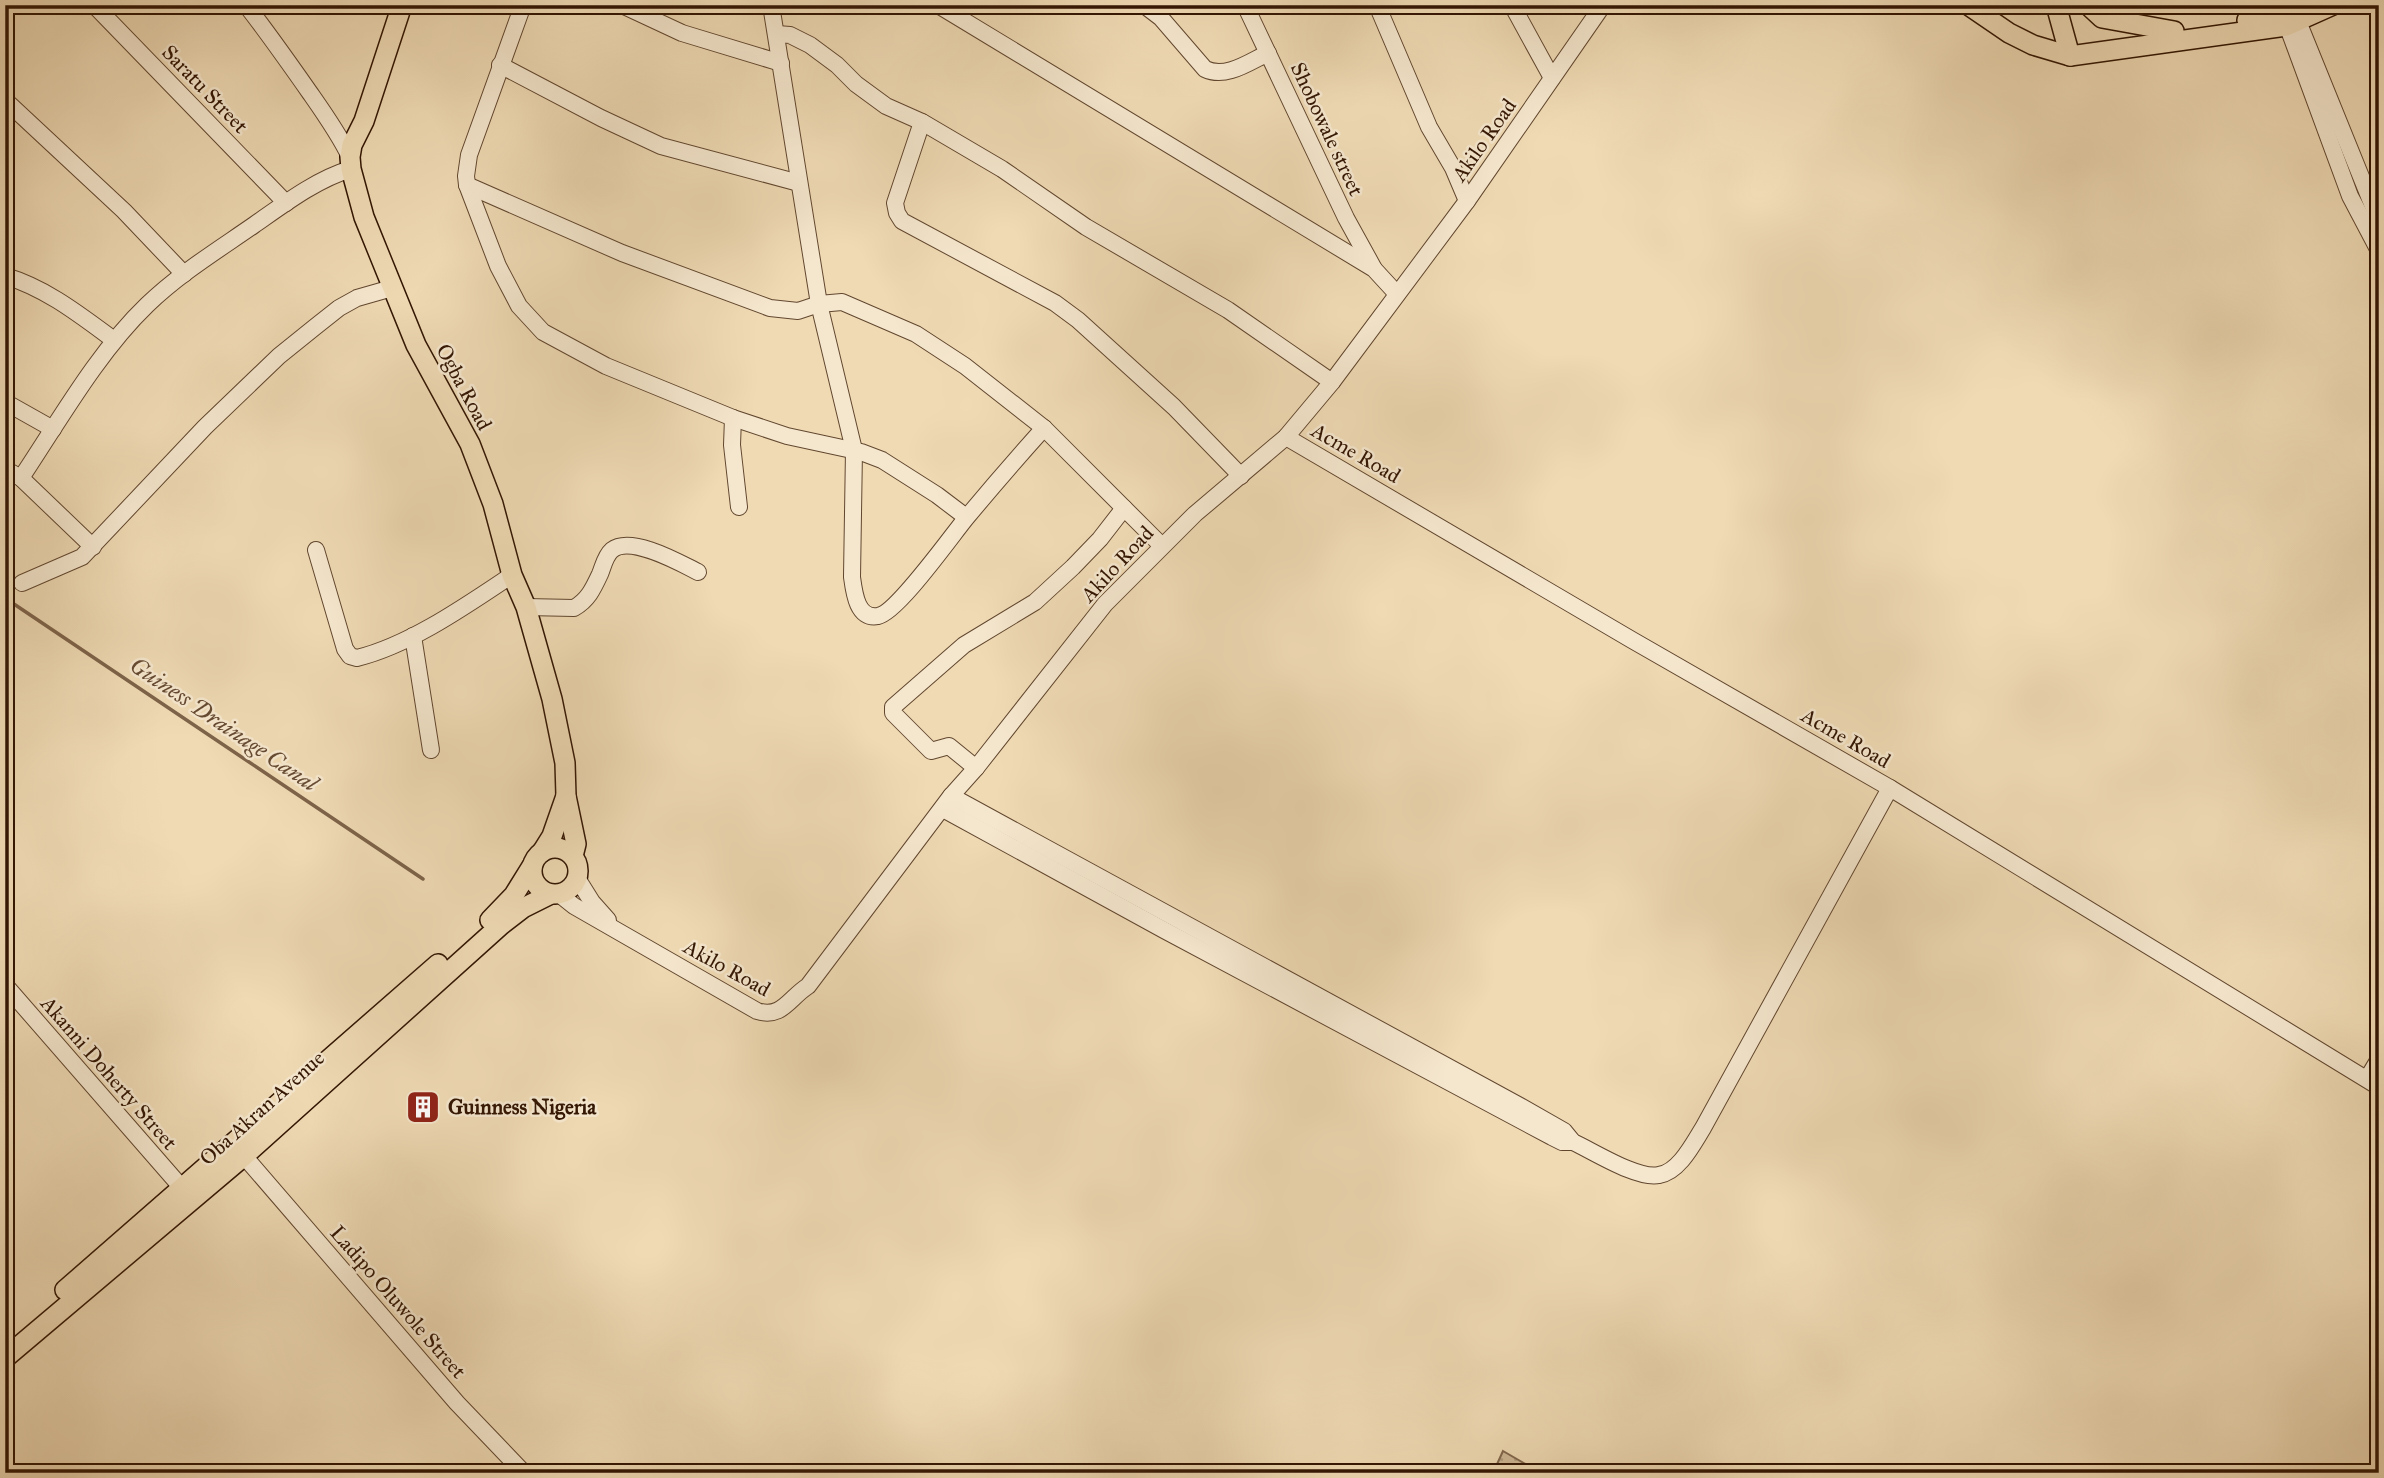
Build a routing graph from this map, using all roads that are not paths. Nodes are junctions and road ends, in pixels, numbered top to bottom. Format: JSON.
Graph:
{"nodes":[{"id":1,"x":94,"y":5,"type":"edge"},
{"id":2,"x":246,"y":5,"type":"edge"},
{"id":3,"x":402,"y":5,"type":"edge"},
{"id":4,"x":523,"y":5,"type":"edge"},
{"id":5,"x":622,"y":5,"type":"edge"},
{"id":6,"x":771,"y":5,"type":"edge"},
{"id":7,"x":939,"y":5,"type":"edge"},
{"id":8,"x":1144,"y":5,"type":"edge"},
{"id":9,"x":1245,"y":5,"type":"edge"},
{"id":10,"x":1377,"y":5,"type":"edge"},
{"id":11,"x":1512,"y":5,"type":"edge"},
{"id":12,"x":1603,"y":5,"type":"edge"},
{"id":13,"x":1968,"y":5,"type":"edge"},
{"id":14,"x":1988,"y":5,"type":"edge"},
{"id":15,"x":2056,"y":5,"type":"edge"},
{"id":16,"x":2066,"y":5,"type":"edge"},
{"id":17,"x":2088,"y":5,"type":"edge"},
{"id":18,"x":2333,"y":5,"type":"edge"},
{"id":19,"x":2292,"y":15,"type":"edge"},
{"id":20,"x":2174,"y":31,"type":"junction"},
{"id":21,"x":777,"y":34,"type":"junction"},
{"id":22,"x":2074,"y":48,"type":"junction"},
{"id":23,"x":1268,"y":53,"type":"junction"},
{"id":24,"x":781,"y":63,"type":"junction"},
{"id":25,"x":500,"y":65,"type":"junction"},
{"id":26,"x":1552,"y":78,"type":"junction"},
{"id":27,"x":5,"y":100,"type":"edge"},
{"id":28,"x":922,"y":122,"type":"junction"},
{"id":29,"x":351,"y":163,"type":"junction"},
{"id":30,"x":799,"y":183,"type":"junction"},
{"id":31,"x":467,"y":185,"type":"junction"},
{"id":32,"x":1467,"y":201,"type":"junction"},
{"id":33,"x":286,"y":203,"type":"junction"},
{"id":34,"x":2379,"y":221,"type":"edge"},
{"id":35,"x":2379,"y":251,"type":"edge"},
{"id":36,"x":1374,"y":269,"type":"junction"},
{"id":37,"x":184,"y":274,"type":"junction"},
{"id":38,"x":5,"y":276,"type":"edge"},
{"id":39,"x":392,"y":288,"type":"junction"},
{"id":40,"x":1397,"y":294,"type":"junction"},
{"id":41,"x":819,"y":304,"type":"junction"},
{"id":42,"x":114,"y":340,"type":"junction"},
{"id":43,"x":1332,"y":382,"type":"junction"},
{"id":44,"x":5,"y":402,"type":"edge"},
{"id":45,"x":733,"y":418,"type":"junction"},
{"id":46,"x":1044,"y":428,"type":"junction"},
{"id":47,"x":54,"y":429,"type":"junction"},
{"id":48,"x":1286,"y":437,"type":"junction"},
{"id":49,"x":854,"y":450,"type":"junction"},
{"id":50,"x":5,"y":469,"type":"edge"},
{"id":51,"x":1241,"y":476,"type":"junction"},
{"id":52,"x":21,"y":478,"type":"junction"},
{"id":53,"x":739,"y":507,"type":"dead end"},
{"id":54,"x":1124,"y":508,"type":"junction"},
{"id":55,"x":966,"y":517,"type":"junction"},
{"id":56,"x":1162,"y":546,"type":"junction"},
{"id":57,"x":93,"y":547,"type":"junction"},
{"id":58,"x":316,"y":550,"type":"dead end"},
{"id":59,"x":698,"y":572,"type":"dead end"},
{"id":60,"x":512,"y":575,"type":"junction"},
{"id":61,"x":22,"y":583,"type":"dead end"},
{"id":62,"x":526,"y":607,"type":"junction"},
{"id":63,"x":413,"y":636,"type":"junction"},
{"id":64,"x":431,"y":750,"type":"dead end"},
{"id":65,"x":976,"y":768,"type":"junction"},
{"id":66,"x":1890,"y":788,"type":"junction"},
{"id":67,"x":566,"y":796,"type":"junction"},
{"id":68,"x":947,"y":802,"type":"junction"},
{"id":69,"x":573,"y":856,"type":"junction"},
{"id":70,"x":537,"y":859,"type":"junction"},
{"id":71,"x":577,"y":878,"type":"junction"},
{"id":72,"x":555,"y":894,"type":"junction"},
{"id":73,"x":617,"y":930,"type":"junction"},
{"id":74,"x":5,"y":985,"type":"edge"},
{"id":75,"x":2379,"y":1059,"type":"edge"},
{"id":76,"x":2373,"y":1083,"type":"edge"},
{"id":77,"x":244,"y":1156,"type":"junction"},
{"id":78,"x":182,"y":1188,"type":"junction"},
{"id":79,"x":5,"y":1342,"type":"edge"},
{"id":80,"x":5,"y":1359,"type":"edge"},
{"id":81,"x":524,"y":1473,"type":"edge"}],
"edges":[{"from":1,"to":33,"type":"street","name":"Saratu Street"},
{"from":2,"to":29,"type":"street"},
{"from":3,"to":29,"type":"main road"},
{"from":4,"to":25,"type":"street"},
{"from":5,"to":24,"type":"street"},
{"from":6,"to":21,"type":"street"},
{"from":7,"to":36,"type":"street"},
{"from":8,"to":23,"type":"street"},
{"from":9,"to":23,"type":"street","name":"Shobowale street"},
{"from":10,"to":32,"type":"street"},
{"from":11,"to":26,"type":"street"},
{"from":12,"to":26,"type":"street","name":"Akilo Road"},
{"from":13,"to":22,"type":"main road"},
{"from":14,"to":22,"type":"main road"},
{"from":15,"to":22,"type":"main road"},
{"from":16,"to":22,"type":"main road"},
{"from":17,"to":20,"type":"main road"},
{"from":18,"to":19,"type":"main road"},
{"from":19,"to":20,"type":"main road"},
{"from":19,"to":22,"type":"main road"},
{"from":19,"to":34,"type":"street"},
{"from":19,"to":35,"type":"street"},
{"from":20,"to":22,"type":"main road"},
{"from":21,"to":24,"type":"street"},
{"from":21,"to":28,"type":"street"},
{"from":23,"to":36,"type":"street","name":"Shobowale street"},
{"from":24,"to":30,"type":"street"},
{"from":25,"to":30,"type":"street"},
{"from":25,"to":31,"type":"street"},
{"from":26,"to":32,"type":"street","name":"Akilo Road"},
{"from":27,"to":37,"type":"street"},
{"from":28,"to":43,"type":"street"},
{"from":28,"to":51,"type":"street"},
{"from":29,"to":33,"type":"street"},
{"from":29,"to":39,"type":"main road","name":"Ogba Road"},
{"from":30,"to":41,"type":"street"},
{"from":31,"to":41,"type":"street"},
{"from":31,"to":45,"type":"street"},
{"from":32,"to":40,"type":"street","name":"Akilo Road"},
{"from":33,"to":37,"type":"street"},
{"from":36,"to":40,"type":"street"},
{"from":37,"to":42,"type":"street"},
{"from":38,"to":42,"type":"street"},
{"from":39,"to":57,"type":"street"},
{"from":39,"to":60,"type":"main road","name":"Ogba Road"},
{"from":40,"to":43,"type":"street","name":"Akilo Road"},
{"from":41,"to":46,"type":"street"},
{"from":41,"to":49,"type":"street"},
{"from":42,"to":47,"type":"street"},
{"from":43,"to":48,"type":"street","name":"Akilo Road"},
{"from":44,"to":47,"type":"street"},
{"from":45,"to":49,"type":"street"},
{"from":45,"to":53,"type":"street"},
{"from":46,"to":54,"type":"street"},
{"from":46,"to":55,"type":"street"},
{"from":47,"to":52,"type":"street"},
{"from":48,"to":51,"type":"street","name":"Akilo Road"},
{"from":48,"to":66,"type":"street","name":"Acme Road"},
{"from":49,"to":55,"type":"street"},
{"from":49,"to":55,"type":"street"},
{"from":50,"to":52,"type":"street"},
{"from":51,"to":56,"type":"street","name":"Akilo Road"},
{"from":52,"to":57,"type":"street"},
{"from":54,"to":56,"type":"street"},
{"from":54,"to":65,"type":"street"},
{"from":56,"to":65,"type":"street","name":"Akilo Road"},
{"from":57,"to":61,"type":"street"},
{"from":58,"to":63,"type":"street"},
{"from":59,"to":62,"type":"street"},
{"from":60,"to":62,"type":"main road","name":"Ogba Road"},
{"from":60,"to":63,"type":"street"},
{"from":62,"to":67,"type":"main road","name":"Ogba Road"},
{"from":63,"to":64,"type":"street"},
{"from":65,"to":68,"type":"street","name":"Akilo Road"},
{"from":66,"to":68,"type":"street"},
{"from":66,"to":76,"type":"street","name":"Acme Road"},
{"from":67,"to":69,"type":"main road","name":"Ogba Road"},
{"from":67,"to":70,"type":"main road","name":"Ogba Road"},
{"from":68,"to":73,"type":"street","name":"Akilo Road"},
{"from":69,"to":70,"type":"main road"},
{"from":69,"to":71,"type":"main road"},
{"from":70,"to":72,"type":"main road"},
{"from":70,"to":78,"type":"main road","name":"Oba Akran Avenue"},
{"from":71,"to":72,"type":"main road"},
{"from":71,"to":73,"type":"street","name":"Akilo Road"},
{"from":72,"to":73,"type":"street","name":"Akilo Road"},
{"from":72,"to":77,"type":"main road","name":"Oba Akran Avenue"},
{"from":74,"to":78,"type":"street","name":"Akanni Doherty Street"},
{"from":75,"to":76,"type":"street"},
{"from":77,"to":80,"type":"main road","name":"Oba Akran Avenue"},
{"from":77,"to":81,"type":"street","name":"Ladipo Oluwole Street"},
{"from":78,"to":79,"type":"main road","name":"Oba Akran Avenue"}]}
